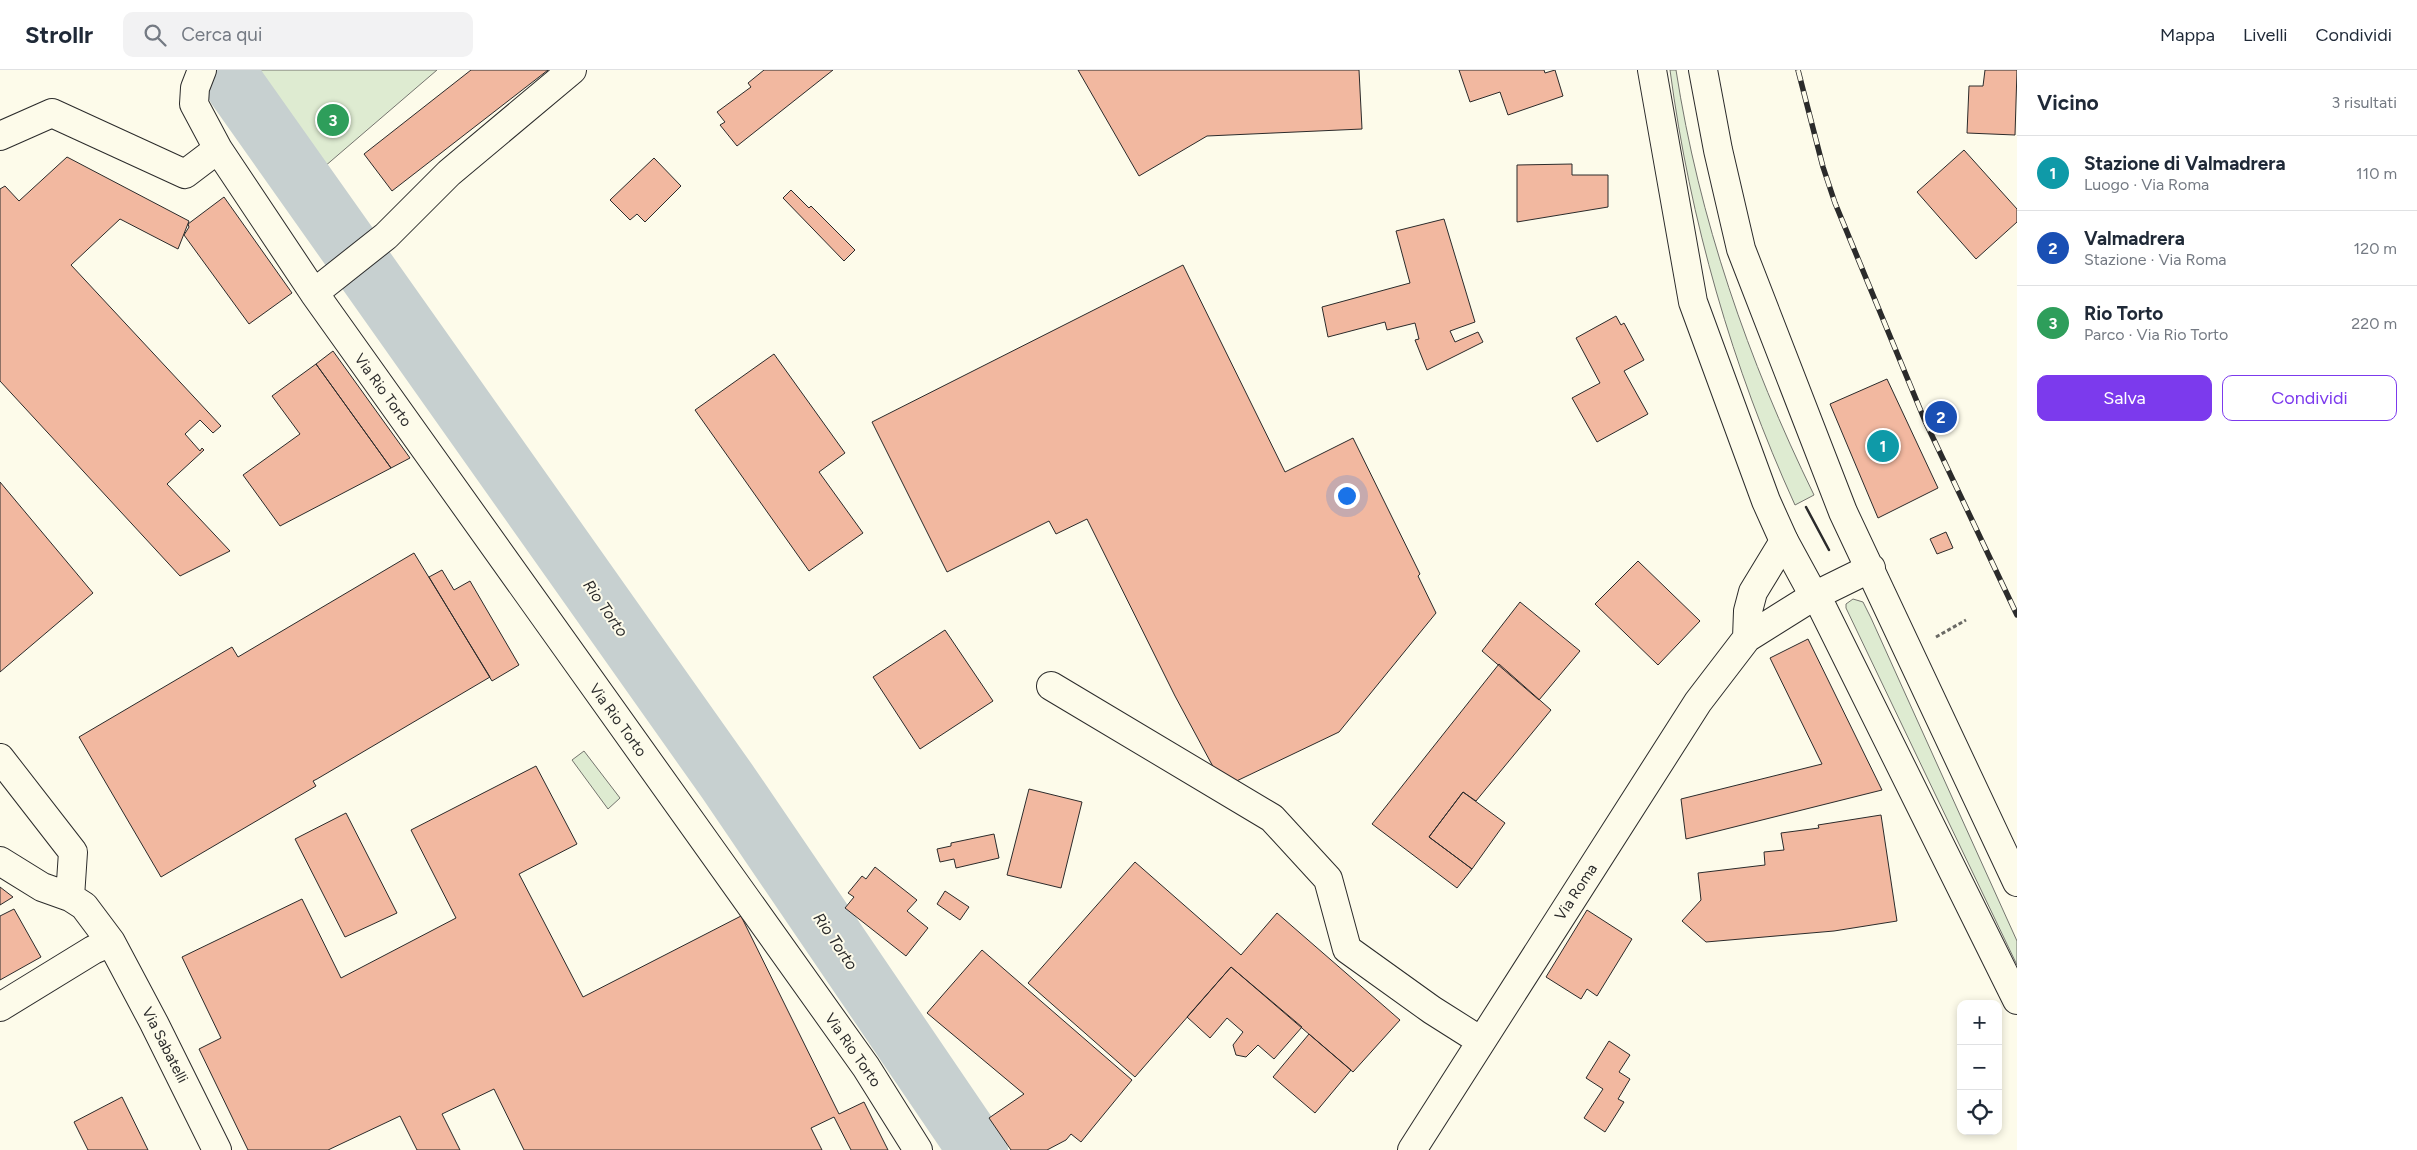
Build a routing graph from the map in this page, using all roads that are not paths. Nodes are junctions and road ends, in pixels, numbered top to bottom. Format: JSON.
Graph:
{"nodes":[{"id":1,"x":202,"y":70,"type":"edge"},
{"id":2,"x":572,"y":70,"type":"edge"},
{"id":3,"x":1652,"y":70,"type":"edge"},
{"id":4,"x":1703,"y":70,"type":"edge"},
{"id":5,"x":0,"y":136,"type":"edge"},
{"id":6,"x":218,"y":149,"type":"junction"},
{"id":7,"x":314,"y":293,"type":"junction"},
{"id":8,"x":1784,"y":541,"type":"junction"},
{"id":9,"x":1871,"y":568,"type":"junction"},
{"id":10,"x":1814,"y":596,"type":"junction"},
{"id":11,"x":1747,"y":638,"type":"junction"},
{"id":12,"x":1051,"y":686,"type":"dead end"},
{"id":13,"x":0,"y":758,"type":"edge"},
{"id":14,"x":0,"y":860,"type":"edge"},
{"id":15,"x":2017,"y":882,"type":"edge"},
{"id":16,"x":70,"y":897,"type":"junction"},
{"id":17,"x":111,"y":942,"type":"junction"},
{"id":18,"x":2017,"y":1000,"type":"edge"},
{"id":19,"x":0,"y":1007,"type":"edge"},
{"id":20,"x":1481,"y":1042,"type":"junction"},
{"id":21,"x":217,"y":1150,"type":"edge"},
{"id":22,"x":918,"y":1150,"type":"edge"},
{"id":23,"x":1412,"y":1150,"type":"edge"}],
"edges":[{"from":1,"to":6,"type":"street","name":"Via Rio Torto"},
{"from":2,"to":7,"type":"street"},
{"from":3,"to":8,"type":"street"},
{"from":4,"to":9,"type":"street"},
{"from":5,"to":6,"type":"street"},
{"from":6,"to":7,"type":"street","name":"Via Rio Torto"},
{"from":7,"to":22,"type":"street","name":"Via Rio Torto"},
{"from":8,"to":10,"type":"street"},
{"from":8,"to":11,"type":"street"},
{"from":9,"to":10,"type":"street","name":"Via Roma"},
{"from":9,"to":15,"type":"street"},
{"from":10,"to":11,"type":"street","name":"Via Roma"},
{"from":10,"to":18,"type":"street"},
{"from":11,"to":20,"type":"street","name":"Via Roma"},
{"from":12,"to":20,"type":"street"},
{"from":13,"to":16,"type":"street"},
{"from":14,"to":16,"type":"street","name":"Via Sabatelli"},
{"from":16,"to":17,"type":"street","name":"Via Sabatelli"},
{"from":17,"to":19,"type":"street"},
{"from":17,"to":21,"type":"street","name":"Via Sabatelli"},
{"from":20,"to":23,"type":"street","name":"Via Roma"}]}
